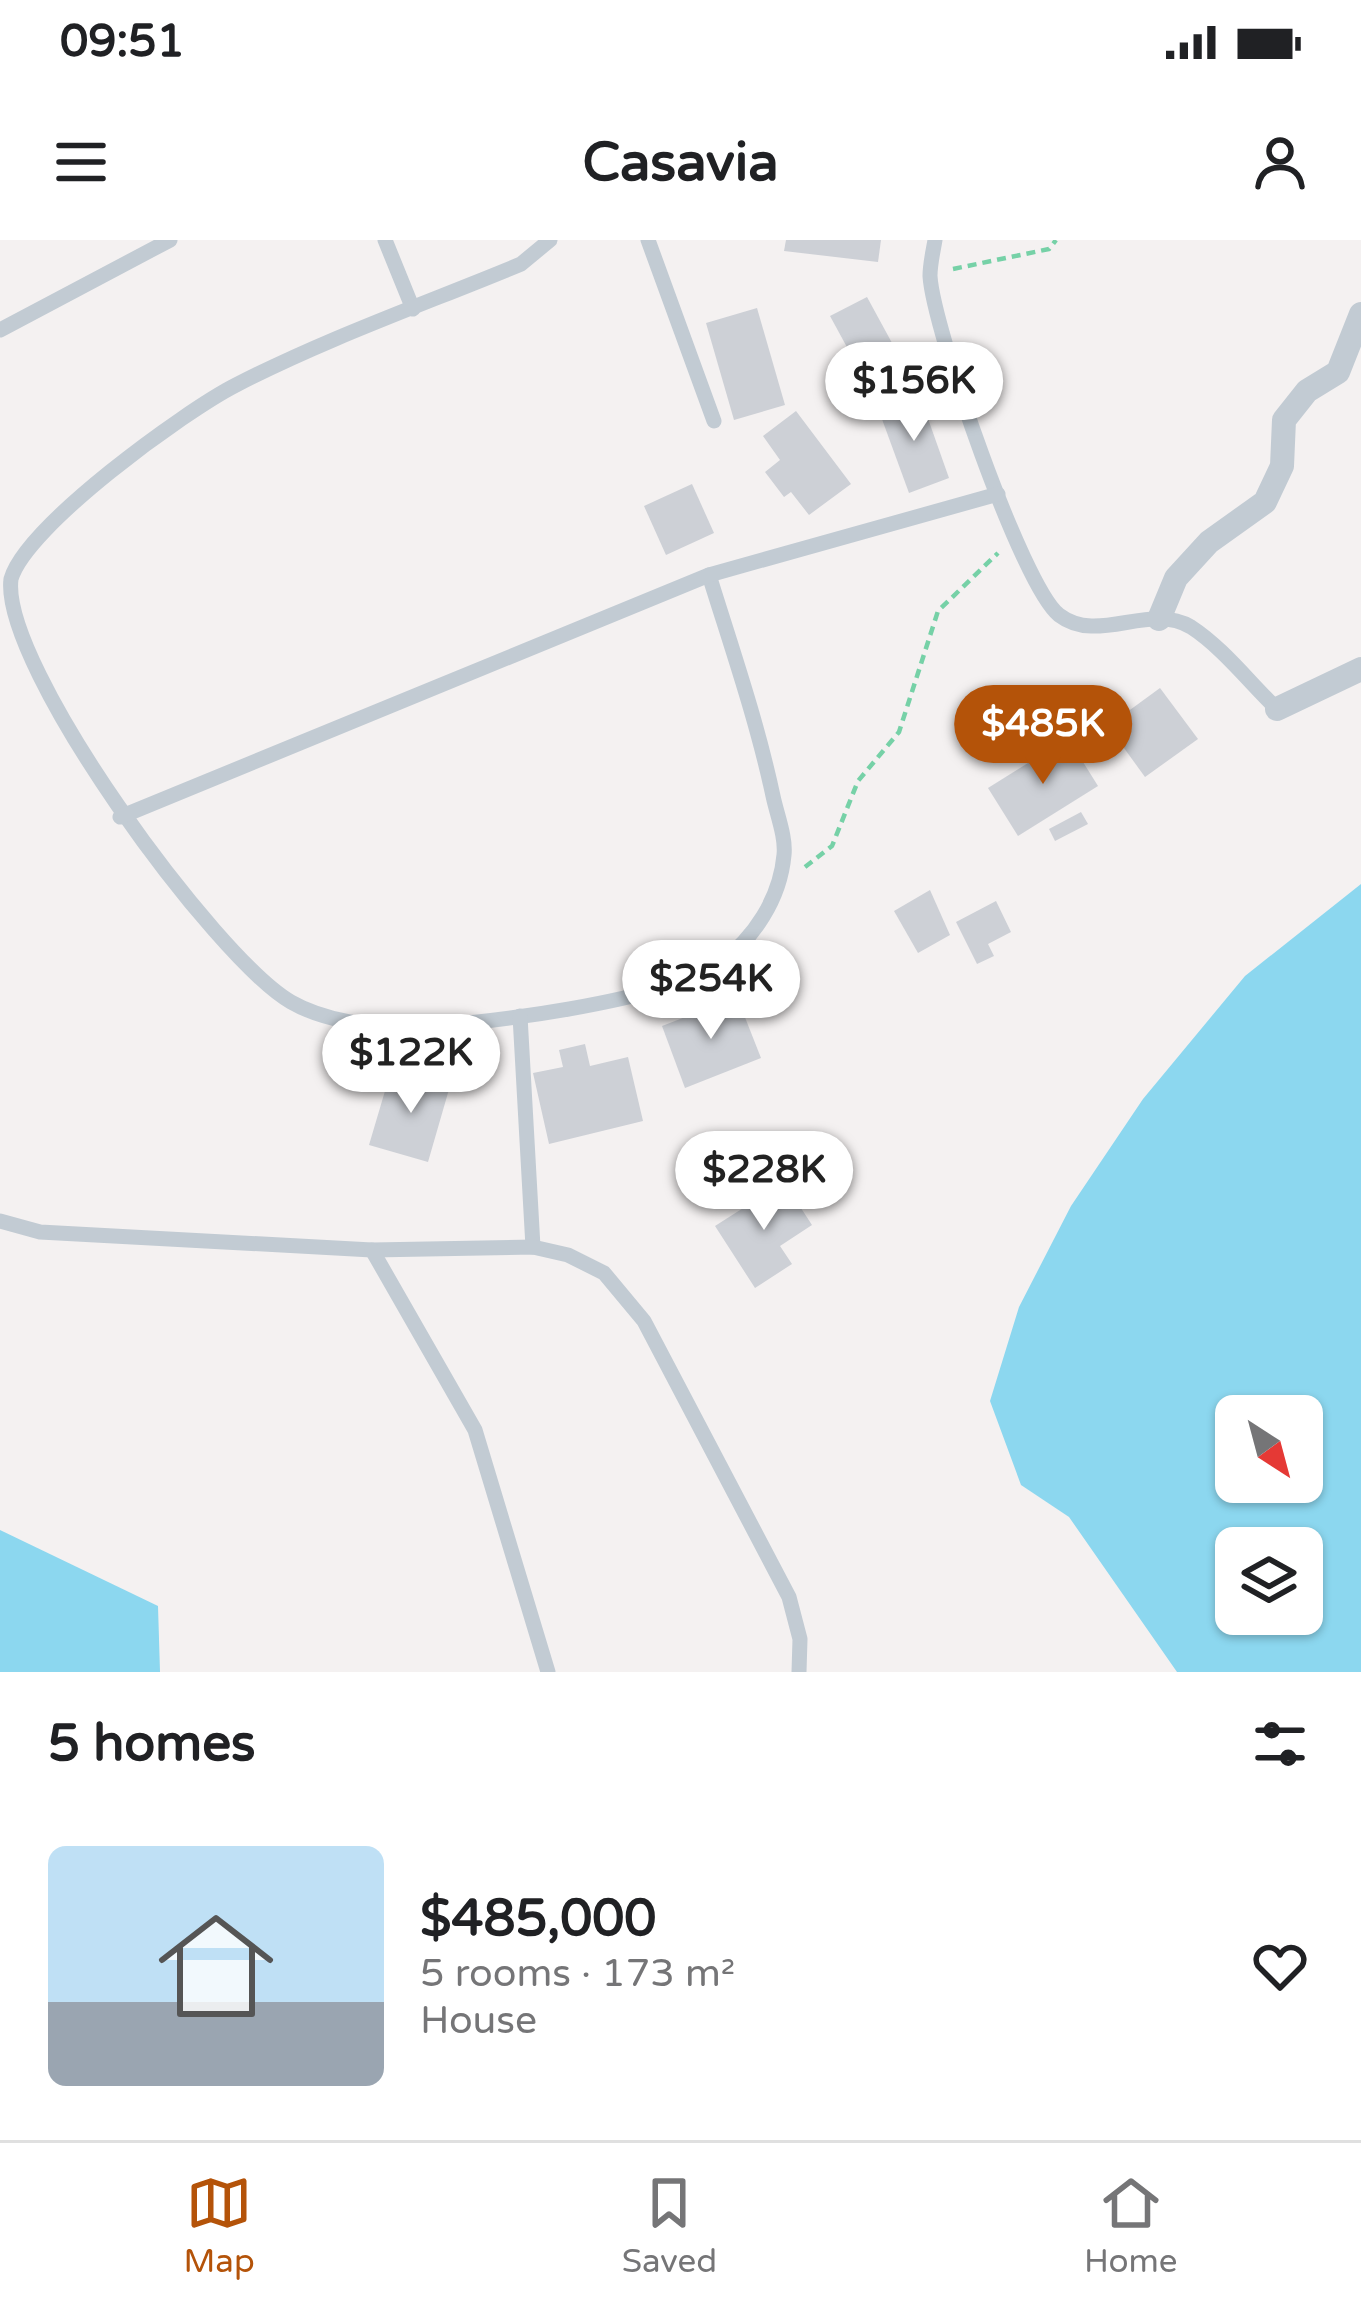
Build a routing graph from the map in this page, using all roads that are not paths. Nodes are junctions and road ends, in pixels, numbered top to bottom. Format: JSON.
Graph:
{"nodes":[{"id":1,"x":170,"y":240,"type":"edge"},
{"id":2,"x":385,"y":240,"type":"edge"},
{"id":3,"x":550,"y":240,"type":"edge"},
{"id":4,"x":648,"y":240,"type":"edge"},
{"id":5,"x":935,"y":240,"type":"edge"},
{"id":6,"x":412,"y":309,"type":"junction"},
{"id":7,"x":1361,"y":314,"type":"edge"},
{"id":8,"x":0,"y":330,"type":"edge"},
{"id":9,"x":714,"y":422,"type":"dead end"},
{"id":10,"x":998,"y":494,"type":"junction"},
{"id":11,"x":710,"y":575,"type":"junction"},
{"id":12,"x":1159,"y":619,"type":"junction"},
{"id":13,"x":1361,"y":669,"type":"edge"},
{"id":14,"x":1277,"y":709,"type":"joint"},
{"id":15,"x":119,"y":817,"type":"junction"},
{"id":16,"x":520,"y":1016,"type":"junction"},
{"id":17,"x":0,"y":1221,"type":"edge"},
{"id":18,"x":533,"y":1247,"type":"junction"},
{"id":19,"x":372,"y":1250,"type":"junction"},
{"id":20,"x":548,"y":1672,"type":"edge"},
{"id":21,"x":799,"y":1672,"type":"edge"}],
"edges":[{"from":1,"to":8,"type":"lane"},
{"from":2,"to":6,"type":"lane"},
{"from":3,"to":6,"type":"lane"},
{"from":4,"to":9,"type":"lane"},
{"from":5,"to":10,"type":"lane"},
{"from":6,"to":15,"type":"lane"},
{"from":7,"to":12,"type":"street"},
{"from":10,"to":11,"type":"lane"},
{"from":10,"to":12,"type":"lane"},
{"from":11,"to":15,"type":"lane"},
{"from":11,"to":16,"type":"lane"},
{"from":12,"to":14,"type":"lane"},
{"from":13,"to":14,"type":"street"},
{"from":15,"to":16,"type":"lane"},
{"from":16,"to":18,"type":"lane"},
{"from":17,"to":19,"type":"lane"},
{"from":18,"to":19,"type":"lane"},
{"from":18,"to":21,"type":"lane"},
{"from":19,"to":20,"type":"lane"}]}
